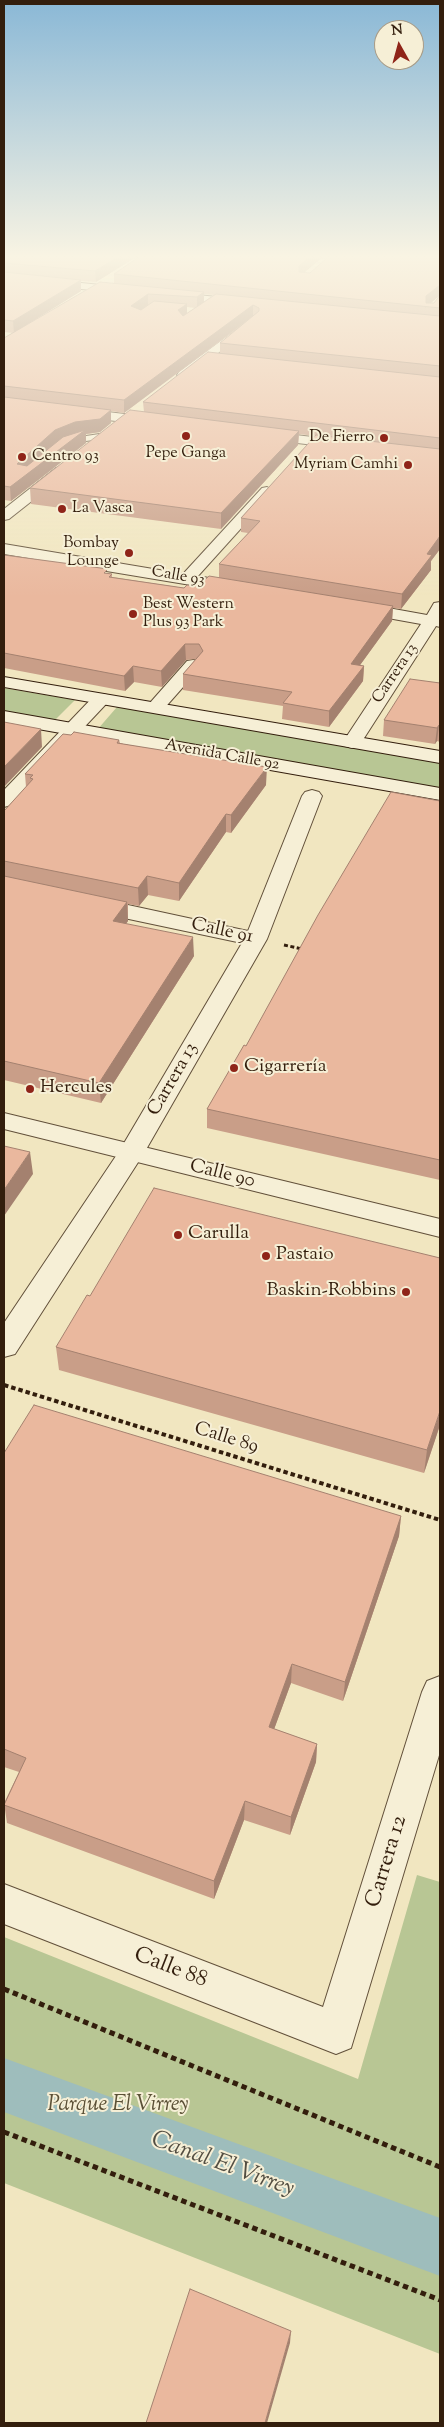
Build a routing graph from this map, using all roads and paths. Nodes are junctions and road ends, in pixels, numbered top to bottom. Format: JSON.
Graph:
{"nodes":[{"id":1,"x":189,"y":370,"type":"edge"},
{"id":2,"x":171,"y":384,"type":"edge"},
{"id":3,"x":4,"y":404,"type":"edge"},
{"id":4,"x":141,"y":408,"type":"dead end"},
{"id":5,"x":128,"y":419,"type":"junction"},
{"id":6,"x":174,"y":424,"type":"edge"},
{"id":7,"x":248,"y":433,"type":"edge"},
{"id":8,"x":106,"y":436,"type":"junction"},
{"id":9,"x":312,"y":441,"type":"junction"},
{"id":10,"x":357,"y":447,"type":"edge"},
{"id":11,"x":55,"y":451,"type":"edge"},
{"id":12,"x":300,"y":455,"type":"edge"},
{"id":13,"x":280,"y":476,"type":"edge"},
{"id":14,"x":4,"y":516,"type":"edge"},
{"id":15,"x":4,"y":549,"type":"edge"},
{"id":16,"x":187,"y":579,"type":"junction"},
{"id":17,"x":253,"y":590,"type":"edge"},
{"id":18,"x":339,"y":604,"type":"edge"},
{"id":19,"x":437,"y":616,"type":"edge"},
{"id":20,"x":193,"y":665,"type":"edge"},
{"id":21,"x":4,"y":682,"type":"edge"},
{"id":22,"x":101,"y":698,"type":"junction"},
{"id":23,"x":155,"y":708,"type":"junction"},
{"id":24,"x":4,"y":717,"type":"edge"},
{"id":25,"x":72,"y":729,"type":"junction"},
{"id":26,"x":352,"y":742,"type":"junction"},
{"id":27,"x":440,"y":757,"type":"edge"},
{"id":28,"x":440,"y":794,"type":"edge"},
{"id":29,"x":312,"y":796,"type":"dead end"},
{"id":30,"x":4,"y":801,"type":"edge"},
{"id":31,"x":72,"y":900,"type":"edge"},
{"id":32,"x":256,"y":939,"type":"junction"},
{"id":33,"x":305,"y":950,"type":"edge"},
{"id":34,"x":4,"y":1121,"type":"edge"},
{"id":35,"x":131,"y":1153,"type":"junction"},
{"id":36,"x":440,"y":1228,"type":"edge"},
{"id":37,"x":4,"y":1346,"type":"edge"},
{"id":38,"x":4,"y":1385,"type":"edge"},
{"id":39,"x":440,"y":1520,"type":"edge"},
{"id":40,"x":440,"y":1692,"type":"edge"},
{"id":41,"x":4,"y":1904,"type":"edge"},
{"id":42,"x":4,"y":1989,"type":"edge"},
{"id":43,"x":336,"y":2033,"type":"joint"},
{"id":44,"x":4,"y":2132,"type":"edge"},
{"id":45,"x":440,"y":2167,"type":"edge"},
{"id":46,"x":440,"y":2300,"type":"edge"}],
"edges":[{"from":1,"to":2,"type":"street"},
{"from":3,"to":5,"type":"street"},
{"from":4,"to":5,"type":"street"},
{"from":5,"to":6,"type":"street"},
{"from":5,"to":8,"type":"street"},
{"from":7,"to":9,"type":"street"},
{"from":8,"to":11,"type":"lane"},
{"from":8,"to":14,"type":"street"},
{"from":9,"to":10,"type":"street"},
{"from":9,"to":12,"type":"street"},
{"from":13,"to":16,"type":"street"},
{"from":15,"to":16,"type":"street","name":"Calle 93"},
{"from":16,"to":17,"type":"street","name":"Calle 93"},
{"from":18,"to":19,"type":"street"},
{"from":19,"to":26,"type":"street","name":"Carrera 13"},
{"from":20,"to":23,"type":"street"},
{"from":21,"to":22,"type":"street","name":"Avenida Calle 92"},
{"from":22,"to":23,"type":"street","name":"Avenida Calle 92"},
{"from":22,"to":25,"type":"street"},
{"from":23,"to":26,"type":"street","name":"Avenida Calle 92"},
{"from":24,"to":25,"type":"street","name":"Avenida Calle 92"},
{"from":25,"to":28,"type":"street","name":"Avenida Calle 92"},
{"from":25,"to":30,"type":"street"},
{"from":26,"to":27,"type":"street","name":"Avenida Calle 92"},
{"from":29,"to":32,"type":"street","name":"Carrera 13"},
{"from":31,"to":32,"type":"street","name":"Calle 91"},
{"from":32,"to":33,"type":"path","name":"Calle 91"},
{"from":32,"to":35,"type":"street","name":"Carrera 13"},
{"from":34,"to":35,"type":"street","name":"Calle 90"},
{"from":35,"to":36,"type":"street","name":"Calle 90"},
{"from":35,"to":37,"type":"street","name":"Carrera 13"},
{"from":38,"to":39,"type":"path","name":"Calle 89"},
{"from":40,"to":43,"type":"street","name":"Carrera 12"},
{"from":41,"to":43,"type":"street","name":"Calle 88"},
{"from":42,"to":45,"type":"path"},
{"from":44,"to":46,"type":"path"}]}
